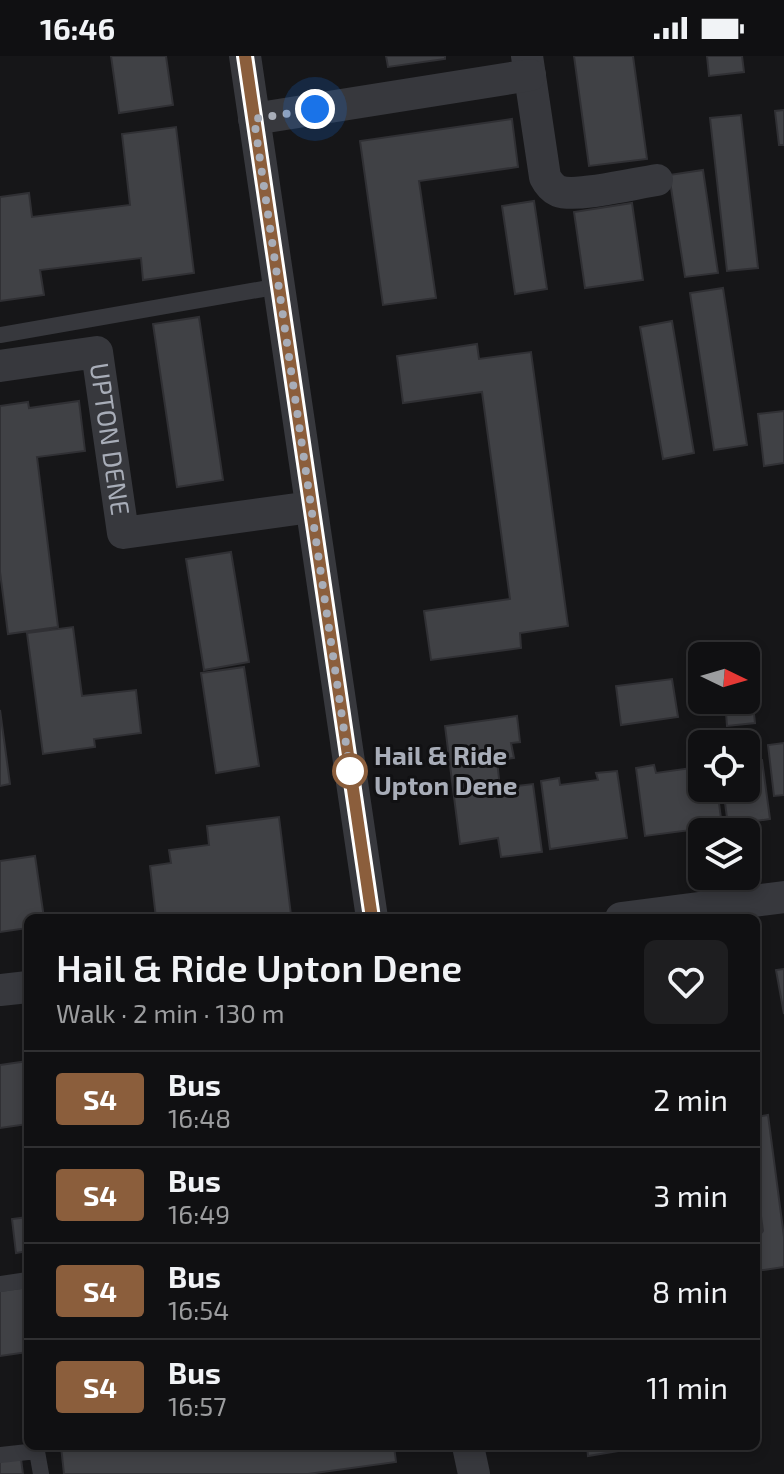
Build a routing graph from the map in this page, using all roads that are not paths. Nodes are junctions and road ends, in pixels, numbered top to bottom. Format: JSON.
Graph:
{"nodes":[{"id":1,"x":245,"y":56,"type":"edge"},
{"id":2,"x":528,"y":65,"type":"edge"},
{"id":3,"x":254,"y":119,"type":"junction"},
{"id":4,"x":657,"y":180,"type":"dead end"},
{"id":5,"x":280,"y":286,"type":"junction"},
{"id":6,"x":0,"y":335,"type":"edge"},
{"id":7,"x":0,"y":366,"type":"edge"},
{"id":8,"x":311,"y":507,"type":"junction"},
{"id":9,"x":784,"y":897,"type":"edge"},
{"id":10,"x":371,"y":914,"type":"edge"},
{"id":11,"x":652,"y":914,"type":"edge"},
{"id":12,"x":24,"y":987,"type":"edge"},
{"id":13,"x":0,"y":990,"type":"edge"},
{"id":14,"x":24,"y":1281,"type":"edge"},
{"id":15,"x":0,"y":1284,"type":"edge"},
{"id":16,"x":26,"y":1450,"type":"edge"},
{"id":17,"x":36,"y":1450,"type":"edge"},
{"id":18,"x":469,"y":1450,"type":"edge"},
{"id":19,"x":0,"y":1455,"type":"edge"},
{"id":20,"x":41,"y":1474,"type":"edge"},
{"id":21,"x":474,"y":1474,"type":"edge"}],
"edges":[{"from":1,"to":3,"type":"street"},
{"from":2,"to":3,"type":"street"},
{"from":2,"to":4,"type":"street"},
{"from":3,"to":5,"type":"street"},
{"from":5,"to":6,"type":"lane"},
{"from":5,"to":8,"type":"street"},
{"from":7,"to":8,"type":"street","name":"UPTON DENE"},
{"from":8,"to":10,"type":"street"},
{"from":9,"to":11,"type":"street"},
{"from":12,"to":13,"type":"street"},
{"from":14,"to":15,"type":"lane"},
{"from":16,"to":19,"type":"lane"},
{"from":17,"to":20,"type":"lane"},
{"from":18,"to":21,"type":"street"}]}
